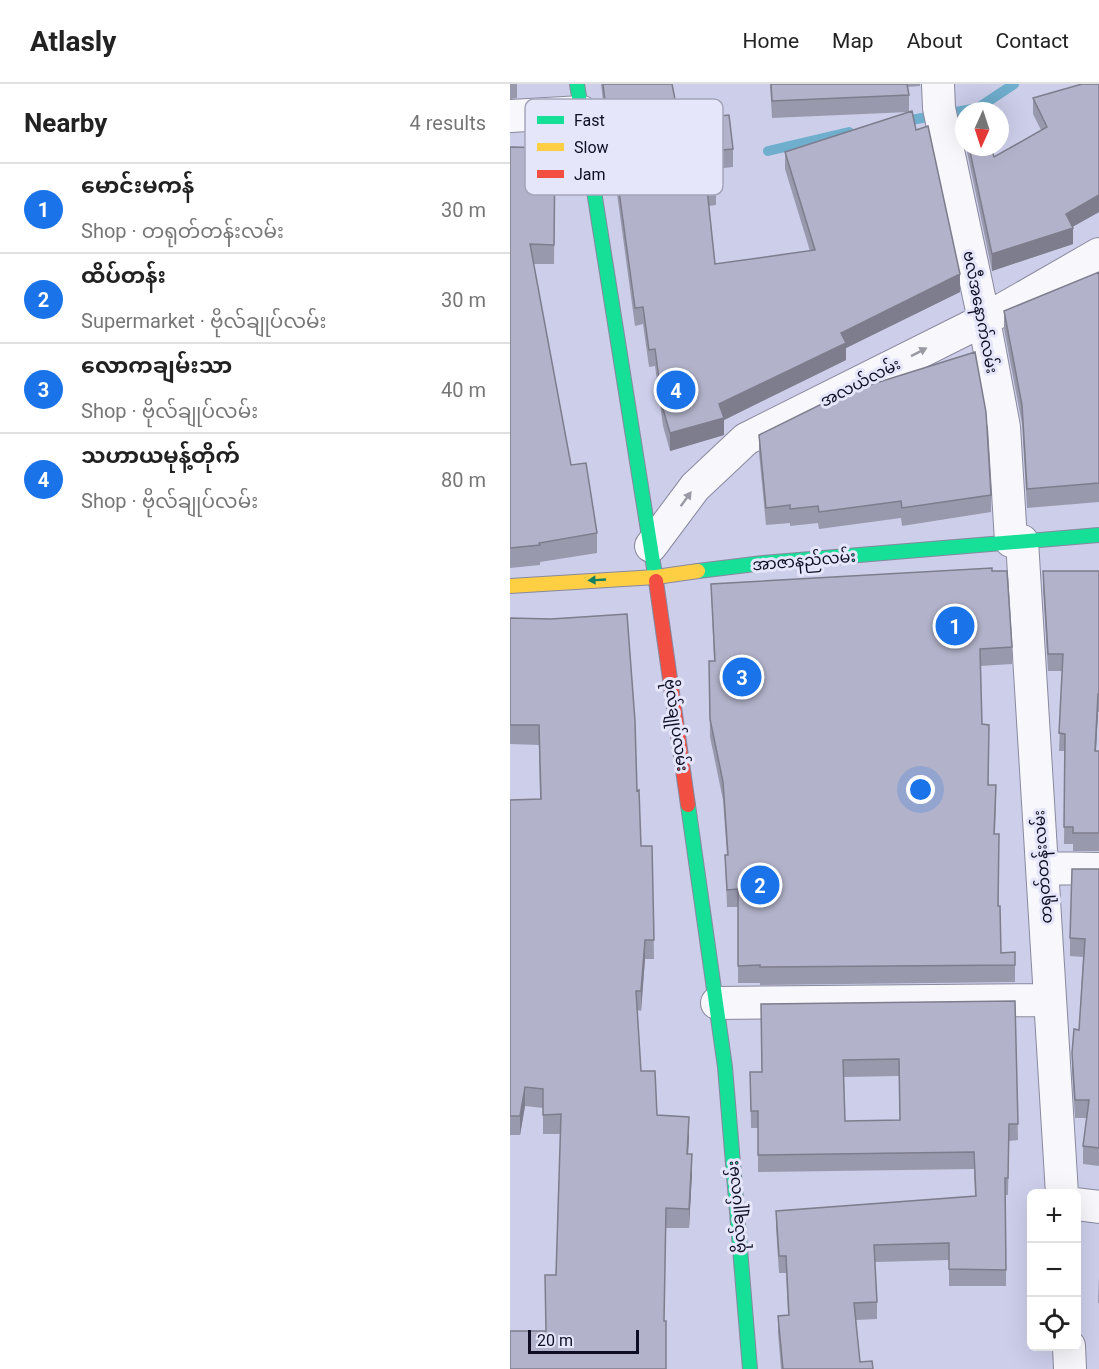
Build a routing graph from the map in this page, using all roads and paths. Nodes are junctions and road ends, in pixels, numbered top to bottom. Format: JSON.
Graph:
{"nodes":[{"id":1,"x":938,"y":84,"type":"edge"},
{"id":2,"x":525,"y":112,"type":"edge"},
{"id":3,"x":510,"y":116,"type":"edge"},
{"id":4,"x":595,"y":195,"type":"edge"},
{"id":5,"x":1099,"y":254,"type":"edge"},
{"id":6,"x":984,"y":320,"type":"junction"},
{"id":7,"x":1099,"y":536,"type":"edge"},
{"id":8,"x":1016,"y":541,"type":"junction"},
{"id":9,"x":651,"y":546,"type":"junction"},
{"id":10,"x":656,"y":577,"type":"junction"},
{"id":11,"x":510,"y":586,"type":"edge"},
{"id":12,"x":1042,"y":868,"type":"junction"},
{"id":13,"x":1099,"y":869,"type":"edge"},
{"id":14,"x":1050,"y":1000,"type":"junction"},
{"id":15,"x":717,"y":1003,"type":"junction"},
{"id":16,"x":1062,"y":1189,"type":"edge"},
{"id":17,"x":1081,"y":1205,"type":"edge"},
{"id":18,"x":1099,"y":1207,"type":"edge"},
{"id":19,"x":1069,"y":1351,"type":"edge"},
{"id":20,"x":750,"y":1369,"type":"edge"},
{"id":21,"x":1070,"y":1369,"type":"edge"}],
"edges":[{"from":1,"to":6,"type":"street","name":"ဗလီအနောက်လမ်း"},
{"from":2,"to":3,"type":"street"},
{"from":4,"to":9,"type":"main road","name":"ဗိုလ်ချုပ်လမ်း"},
{"from":5,"to":6,"type":"street","name":"အလယ်လမ်း"},
{"from":6,"to":8,"type":"street","name":"ဗလီအနောက်လမ်း"},
{"from":9,"to":6,"type":"street","name":"အလယ်လမ်း","one_way":true},
{"from":7,"to":8,"type":"main road","name":"အာဇာနည်လမ်း"},
{"from":8,"to":10,"type":"main road","name":"အာဇာနည်လမ်း"},
{"from":8,"to":12,"type":"street","name":"တရုတ်တန်းလမ်း"},
{"from":9,"to":10,"type":"main road","name":"ဗိုလ်ချုပ်လမ်း"},
{"from":10,"to":11,"type":"main road","name":"အာဇာနည်လမ်း","one_way":true},
{"from":10,"to":15,"type":"main road","name":"ဗိုလ်ချုပ်လမ်း"},
{"from":12,"to":13,"type":"street"},
{"from":12,"to":14,"type":"street","name":"တရုတ်တန်းလမ်း"},
{"from":14,"to":15,"type":"street"},
{"from":14,"to":16,"type":"street","name":"တရုတ်တန်းလမ်း"},
{"from":15,"to":20,"type":"main road","name":"ဗိုလ်ချုပ်လမ်း"},
{"from":17,"to":18,"type":"street"},
{"from":19,"to":21,"type":"street"}]}
